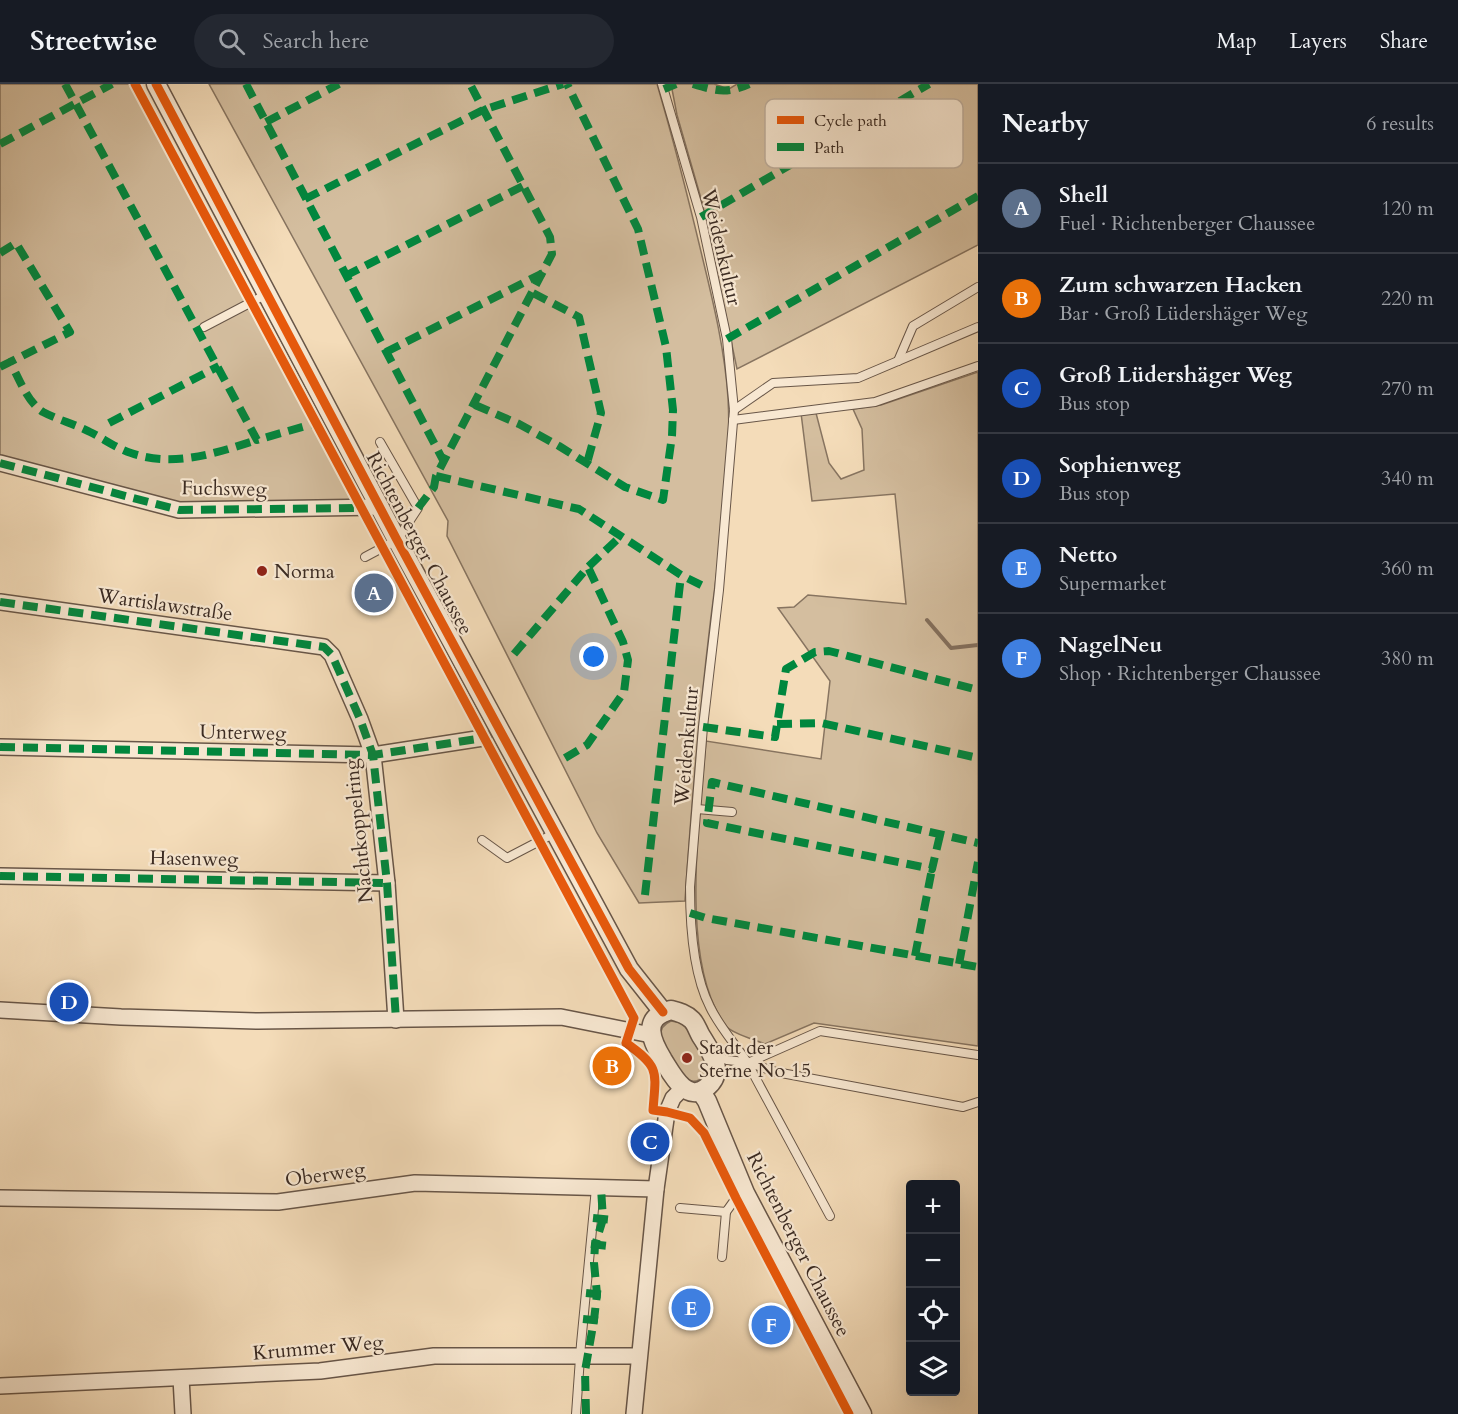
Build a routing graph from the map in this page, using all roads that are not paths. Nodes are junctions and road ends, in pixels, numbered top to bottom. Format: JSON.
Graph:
{"nodes":[{"id":1,"x":156,"y":84,"type":"edge"},
{"id":2,"x":662,"y":84,"type":"edge"},
{"id":3,"x":978,"y":287,"type":"edge"},
{"id":4,"x":267,"y":294,"type":"junction"},
{"id":5,"x":204,"y":327,"type":"dead end"},
{"id":6,"x":978,"y":327,"type":"edge"},
{"id":7,"x":897,"y":361,"type":"junction"},
{"id":8,"x":978,"y":366,"type":"edge"},
{"id":9,"x":734,"y":410,"type":"junction"},
{"id":10,"x":733,"y":420,"type":"junction"},
{"id":11,"x":380,"y":442,"type":"dead end"},
{"id":12,"x":0,"y":463,"type":"edge"},
{"id":13,"x":381,"y":507,"type":"junction"},
{"id":14,"x":397,"y":540,"type":"junction"},
{"id":15,"x":365,"y":557,"type":"dead end"},
{"id":16,"x":0,"y":602,"type":"edge"},
{"id":17,"x":324,"y":647,"type":"joint"},
{"id":18,"x":483,"y":738,"type":"dead end"},
{"id":19,"x":0,"y":747,"type":"edge"},
{"id":20,"x":373,"y":755,"type":"junction"},
{"id":21,"x":697,"y":809,"type":"junction"},
{"id":22,"x":732,"y":812,"type":"dead end"},
{"id":23,"x":556,"y":832,"type":"junction"},
{"id":24,"x":482,"y":840,"type":"dead end"},
{"id":25,"x":0,"y":876,"type":"edge"},
{"id":26,"x":387,"y":883,"type":"junction"},
{"id":27,"x":0,"y":1010,"type":"edge"},
{"id":28,"x":663,"y":1012,"type":"junction"},
{"id":29,"x":396,"y":1020,"type":"junction"},
{"id":30,"x":651,"y":1035,"type":"junction"},
{"id":31,"x":713,"y":1055,"type":"junction"},
{"id":32,"x":978,"y":1055,"type":"edge"},
{"id":33,"x":747,"y":1062,"type":"junction"},
{"id":34,"x":716,"y":1077,"type":"junction"},
{"id":35,"x":692,"y":1090,"type":"junction"},
{"id":36,"x":978,"y":1102,"type":"edge"},
{"id":37,"x":596,"y":1188,"type":"junction"},
{"id":38,"x":656,"y":1189,"type":"junction"},
{"id":39,"x":745,"y":1193,"type":"junction"},
{"id":40,"x":0,"y":1198,"type":"edge"},
{"id":41,"x":680,"y":1208,"type":"dead end"},
{"id":42,"x":726,"y":1212,"type":"junction"},
{"id":43,"x":830,"y":1216,"type":"dead end"},
{"id":44,"x":722,"y":1257,"type":"dead end"},
{"id":45,"x":581,"y":1356,"type":"junction"},
{"id":46,"x":639,"y":1356,"type":"junction"},
{"id":47,"x":181,"y":1378,"type":"junction"},
{"id":48,"x":0,"y":1386,"type":"edge"},
{"id":49,"x":183,"y":1414,"type":"edge"},
{"id":50,"x":576,"y":1414,"type":"edge"},
{"id":51,"x":634,"y":1414,"type":"edge"},
{"id":52,"x":862,"y":1414,"type":"edge"}],
"edges":[{"from":1,"to":4,"type":"street","name":"Richtenberger Chaussee"},
{"from":2,"to":9,"type":"lane","name":"Weidenkultur"},
{"from":3,"to":7,"type":"lane"},
{"from":4,"to":5,"type":"lane"},
{"from":4,"to":13,"type":"street","name":"Richtenberger Chaussee"},
{"from":6,"to":7,"type":"lane"},
{"from":7,"to":9,"type":"lane"},
{"from":8,"to":10,"type":"lane"},
{"from":9,"to":10,"type":"lane","name":"Weidenkultur"},
{"from":10,"to":21,"type":"lane","name":"Weidenkultur"},
{"from":11,"to":14,"type":"lane"},
{"from":12,"to":13,"type":"street","name":"Fuchsweg"},
{"from":13,"to":14,"type":"street","name":"Richtenberger Chaussee"},
{"from":14,"to":15,"type":"lane"},
{"from":14,"to":23,"type":"street","name":"Richtenberger Chaussee"},
{"from":16,"to":17,"type":"street","name":"Wartislawstraße"},
{"from":17,"to":20,"type":"street","name":"Nachtkoppelring"},
{"from":18,"to":20,"type":"street","name":"Unterweg"},
{"from":19,"to":20,"type":"street","name":"Unterweg"},
{"from":20,"to":26,"type":"street","name":"Nachtkoppelring"},
{"from":21,"to":22,"type":"lane"},
{"from":21,"to":33,"type":"lane","name":"Weidenkultur"},
{"from":23,"to":24,"type":"lane"},
{"from":23,"to":28,"type":"street","name":"Richtenberger Chaussee"},
{"from":25,"to":26,"type":"street","name":"Hasenweg"},
{"from":26,"to":29,"type":"street","name":"Nachtkoppelring"},
{"from":27,"to":29,"type":"street"},
{"from":28,"to":30,"type":"street"},
{"from":28,"to":31,"type":"street"},
{"from":29,"to":30,"type":"street"},
{"from":30,"to":35,"type":"street","name":"Richtenberger Chaussee"},
{"from":31,"to":33,"type":"lane"},
{"from":31,"to":34,"type":"street"},
{"from":32,"to":33,"type":"lane"},
{"from":33,"to":34,"type":"lane"},
{"from":33,"to":36,"type":"lane"},
{"from":33,"to":43,"type":"lane","name":"Weidenkultur"},
{"from":34,"to":35,"type":"street"},
{"from":35,"to":38,"type":"street"},
{"from":35,"to":39,"type":"street","name":"Richtenberger Chaussee"},
{"from":37,"to":38,"type":"street","name":"Oberweg"},
{"from":37,"to":40,"type":"street","name":"Oberweg"},
{"from":37,"to":45,"type":"lane"},
{"from":38,"to":46,"type":"street"},
{"from":39,"to":42,"type":"lane"},
{"from":39,"to":52,"type":"street","name":"Richtenberger Chaussee"},
{"from":41,"to":42,"type":"lane"},
{"from":42,"to":44,"type":"lane"},
{"from":45,"to":46,"type":"street","name":"Krummer Weg"},
{"from":45,"to":47,"type":"street","name":"Krummer Weg"},
{"from":45,"to":50,"type":"lane"},
{"from":46,"to":51,"type":"street"},
{"from":47,"to":48,"type":"street","name":"Krummer Weg"},
{"from":47,"to":49,"type":"street"}]}
